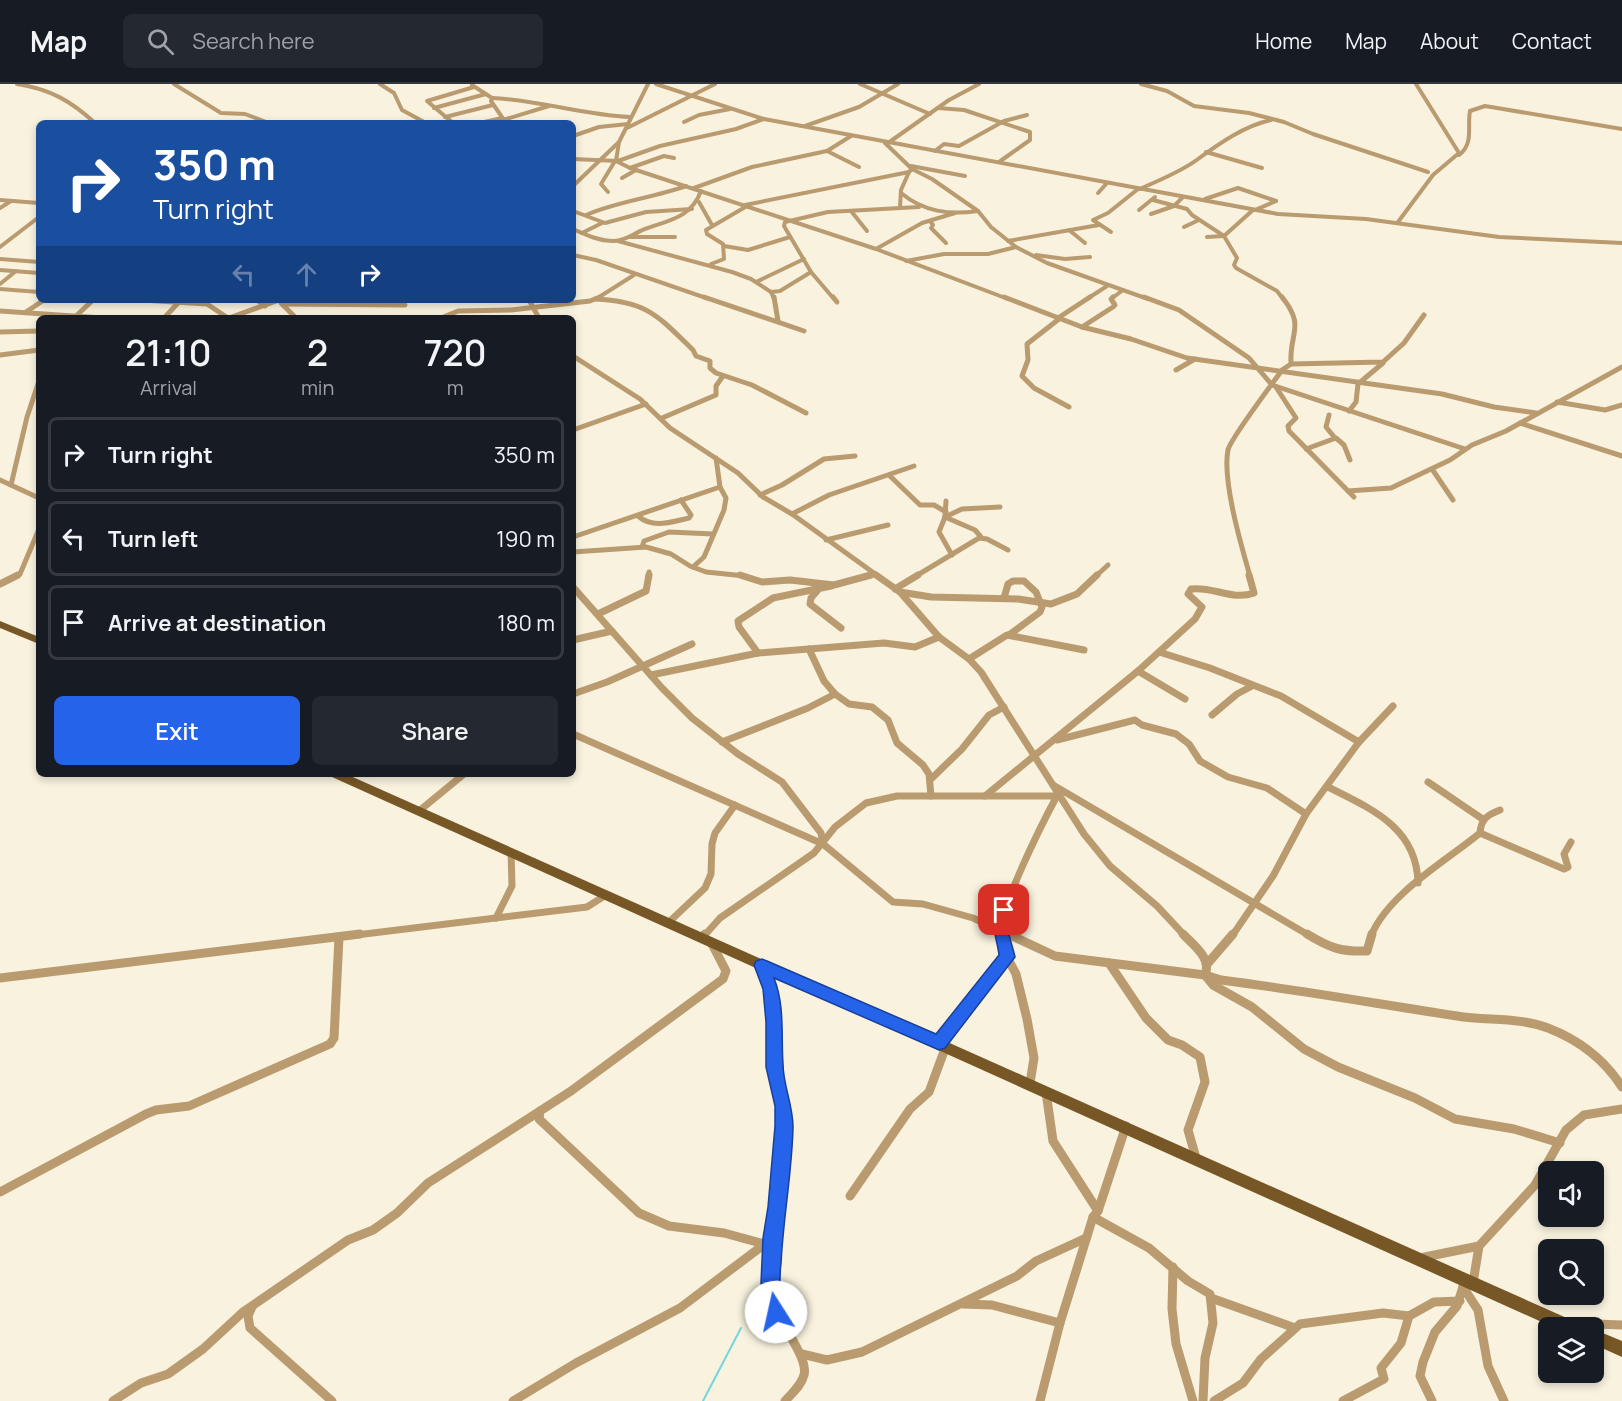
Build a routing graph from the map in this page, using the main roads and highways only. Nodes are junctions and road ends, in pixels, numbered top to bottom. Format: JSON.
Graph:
{"nodes":[{"id":1,"x":0,"y":624,"type":"edge"},
{"id":2,"x":36,"y":640,"type":"edge"},
{"id":3,"x":343,"y":777,"type":"edge"},
{"id":4,"x":1548,"y":1317,"type":"edge"},
{"id":5,"x":1604,"y":1341,"type":"edge"},
{"id":6,"x":1622,"y":1349,"type":"edge"}],
"edges":[{"from":1,"to":2,"type":"main road"},
{"from":3,"to":4,"type":"main road"},
{"from":5,"to":6,"type":"main road"}]}
